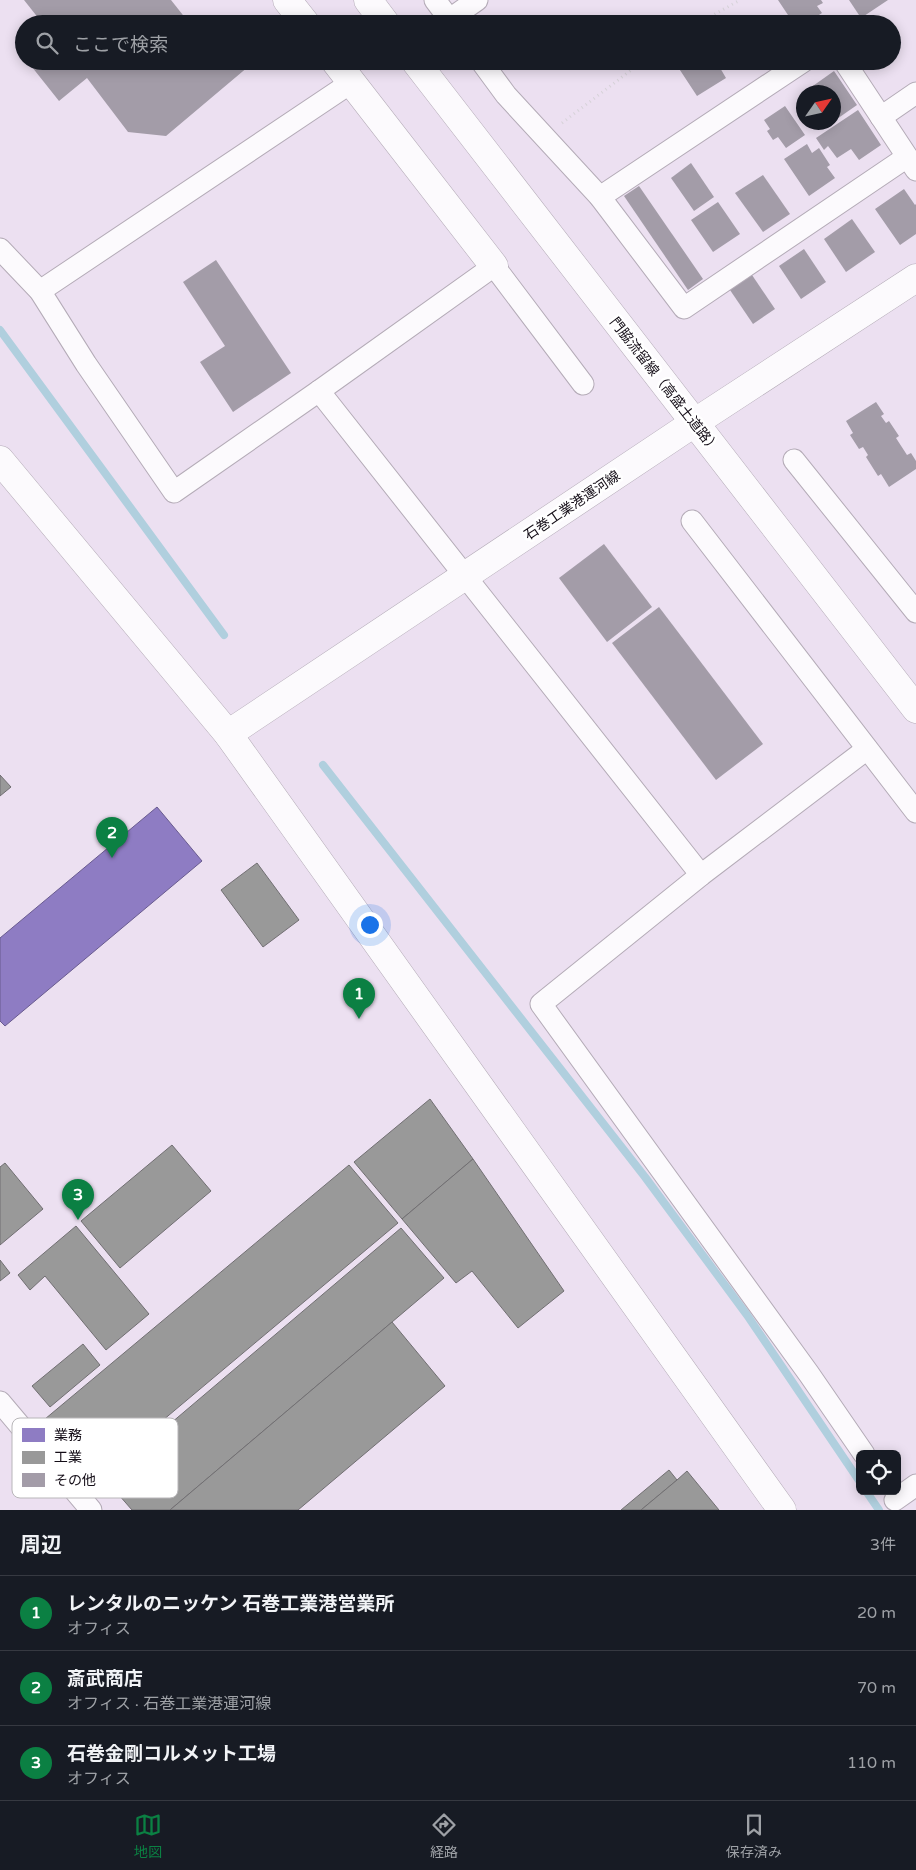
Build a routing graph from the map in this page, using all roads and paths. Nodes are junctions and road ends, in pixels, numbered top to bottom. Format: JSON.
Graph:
{"nodes":[{"id":1,"x":287,"y":0,"type":"edge"},
{"id":2,"x":368,"y":0,"type":"edge"},
{"id":3,"x":435,"y":0,"type":"edge"},
{"id":4,"x":477,"y":0,"type":"edge"},
{"id":5,"x":740,"y":0,"type":"edge"},
{"id":6,"x":299,"y":15,"type":"edge"},
{"id":7,"x":379,"y":15,"type":"edge"},
{"id":8,"x":447,"y":15,"type":"edge"},
{"id":9,"x":459,"y":15,"type":"edge"},
{"id":10,"x":713,"y":15,"type":"edge"},
{"id":11,"x":342,"y":70,"type":"edge"},
{"id":12,"x":422,"y":70,"type":"edge"},
{"id":13,"x":488,"y":70,"type":"edge"},
{"id":14,"x":631,"y":70,"type":"edge"},
{"id":15,"x":790,"y":70,"type":"edge"},
{"id":16,"x":850,"y":70,"type":"edge"},
{"id":17,"x":352,"y":82,"type":"junction"},
{"id":18,"x":916,"y":93,"type":"edge"},
{"id":19,"x":881,"y":117,"type":"junction"},
{"id":20,"x":545,"y":136,"type":"junction"},
{"id":21,"x":911,"y":163,"type":"edge"},
{"id":22,"x":600,"y":197,"type":"junction"},
{"id":23,"x":0,"y":249,"type":"edge"},
{"id":24,"x":494,"y":266,"type":"junction"},
{"id":25,"x":916,"y":278,"type":"edge"},
{"id":26,"x":40,"y":291,"type":"junction"},
{"id":27,"x":584,"y":384,"type":"dead end"},
{"id":28,"x":319,"y":391,"type":"junction"},
{"id":29,"x":694,"y":423,"type":"junction"},
{"id":30,"x":0,"y":460,"type":"edge"},
{"id":31,"x":794,"y":460,"type":"dead end"},
{"id":32,"x":692,"y":521,"type":"dead end"},
{"id":33,"x":466,"y":576,"type":"junction"},
{"id":34,"x":916,"y":612,"type":"edge"},
{"id":35,"x":916,"y":709,"type":"edge"},
{"id":36,"x":228,"y":734,"type":"junction"},
{"id":37,"x":866,"y":749,"type":"junction"},
{"id":38,"x":916,"y":812,"type":"edge"},
{"id":39,"x":701,"y":876,"type":"junction"},
{"id":40,"x":0,"y":1402,"type":"edge"},
{"id":41,"x":13,"y":1418,"type":"edge"},
{"id":42,"x":861,"y":1450,"type":"edge"},
{"id":43,"x":916,"y":1485,"type":"edge"},
{"id":44,"x":81,"y":1498,"type":"edge"},
{"id":45,"x":896,"y":1500,"type":"edge"},
{"id":46,"x":91,"y":1510,"type":"edge"},
{"id":47,"x":782,"y":1510,"type":"edge"}],
"edges":[{"from":1,"to":6,"type":"street"},
{"from":2,"to":7,"type":"street"},
{"from":3,"to":8,"type":"street"},
{"from":4,"to":9,"type":"street"},
{"from":5,"to":10,"type":"path"},
{"from":11,"to":17,"type":"street"},
{"from":12,"to":29,"type":"street","name":"門脇流留線（高盛土道路）"},
{"from":13,"to":20,"type":"street"},
{"from":14,"to":20,"type":"path"},
{"from":15,"to":22,"type":"street"},
{"from":16,"to":19,"type":"street"},
{"from":17,"to":24,"type":"street"},
{"from":17,"to":26,"type":"street"},
{"from":18,"to":19,"type":"street"},
{"from":19,"to":21,"type":"street"},
{"from":20,"to":22,"type":"street"},
{"from":21,"to":22,"type":"street"},
{"from":23,"to":26,"type":"street"},
{"from":24,"to":27,"type":"street"},
{"from":24,"to":28,"type":"street"},
{"from":25,"to":29,"type":"street","name":"石巻工業港運河線"},
{"from":26,"to":28,"type":"street"},
{"from":28,"to":33,"type":"street"},
{"from":29,"to":33,"type":"street","name":"石巻工業港運河線"},
{"from":29,"to":35,"type":"street","name":"門脇流留線（高盛土道路）"},
{"from":30,"to":36,"type":"street"},
{"from":31,"to":34,"type":"street"},
{"from":32,"to":37,"type":"street"},
{"from":33,"to":36,"type":"street","name":"石巻工業港運河線"},
{"from":33,"to":39,"type":"street"},
{"from":36,"to":47,"type":"street"},
{"from":37,"to":38,"type":"street"},
{"from":37,"to":39,"type":"street"},
{"from":39,"to":42,"type":"street"},
{"from":40,"to":41,"type":"street"},
{"from":43,"to":45,"type":"street"},
{"from":44,"to":46,"type":"street"}]}
